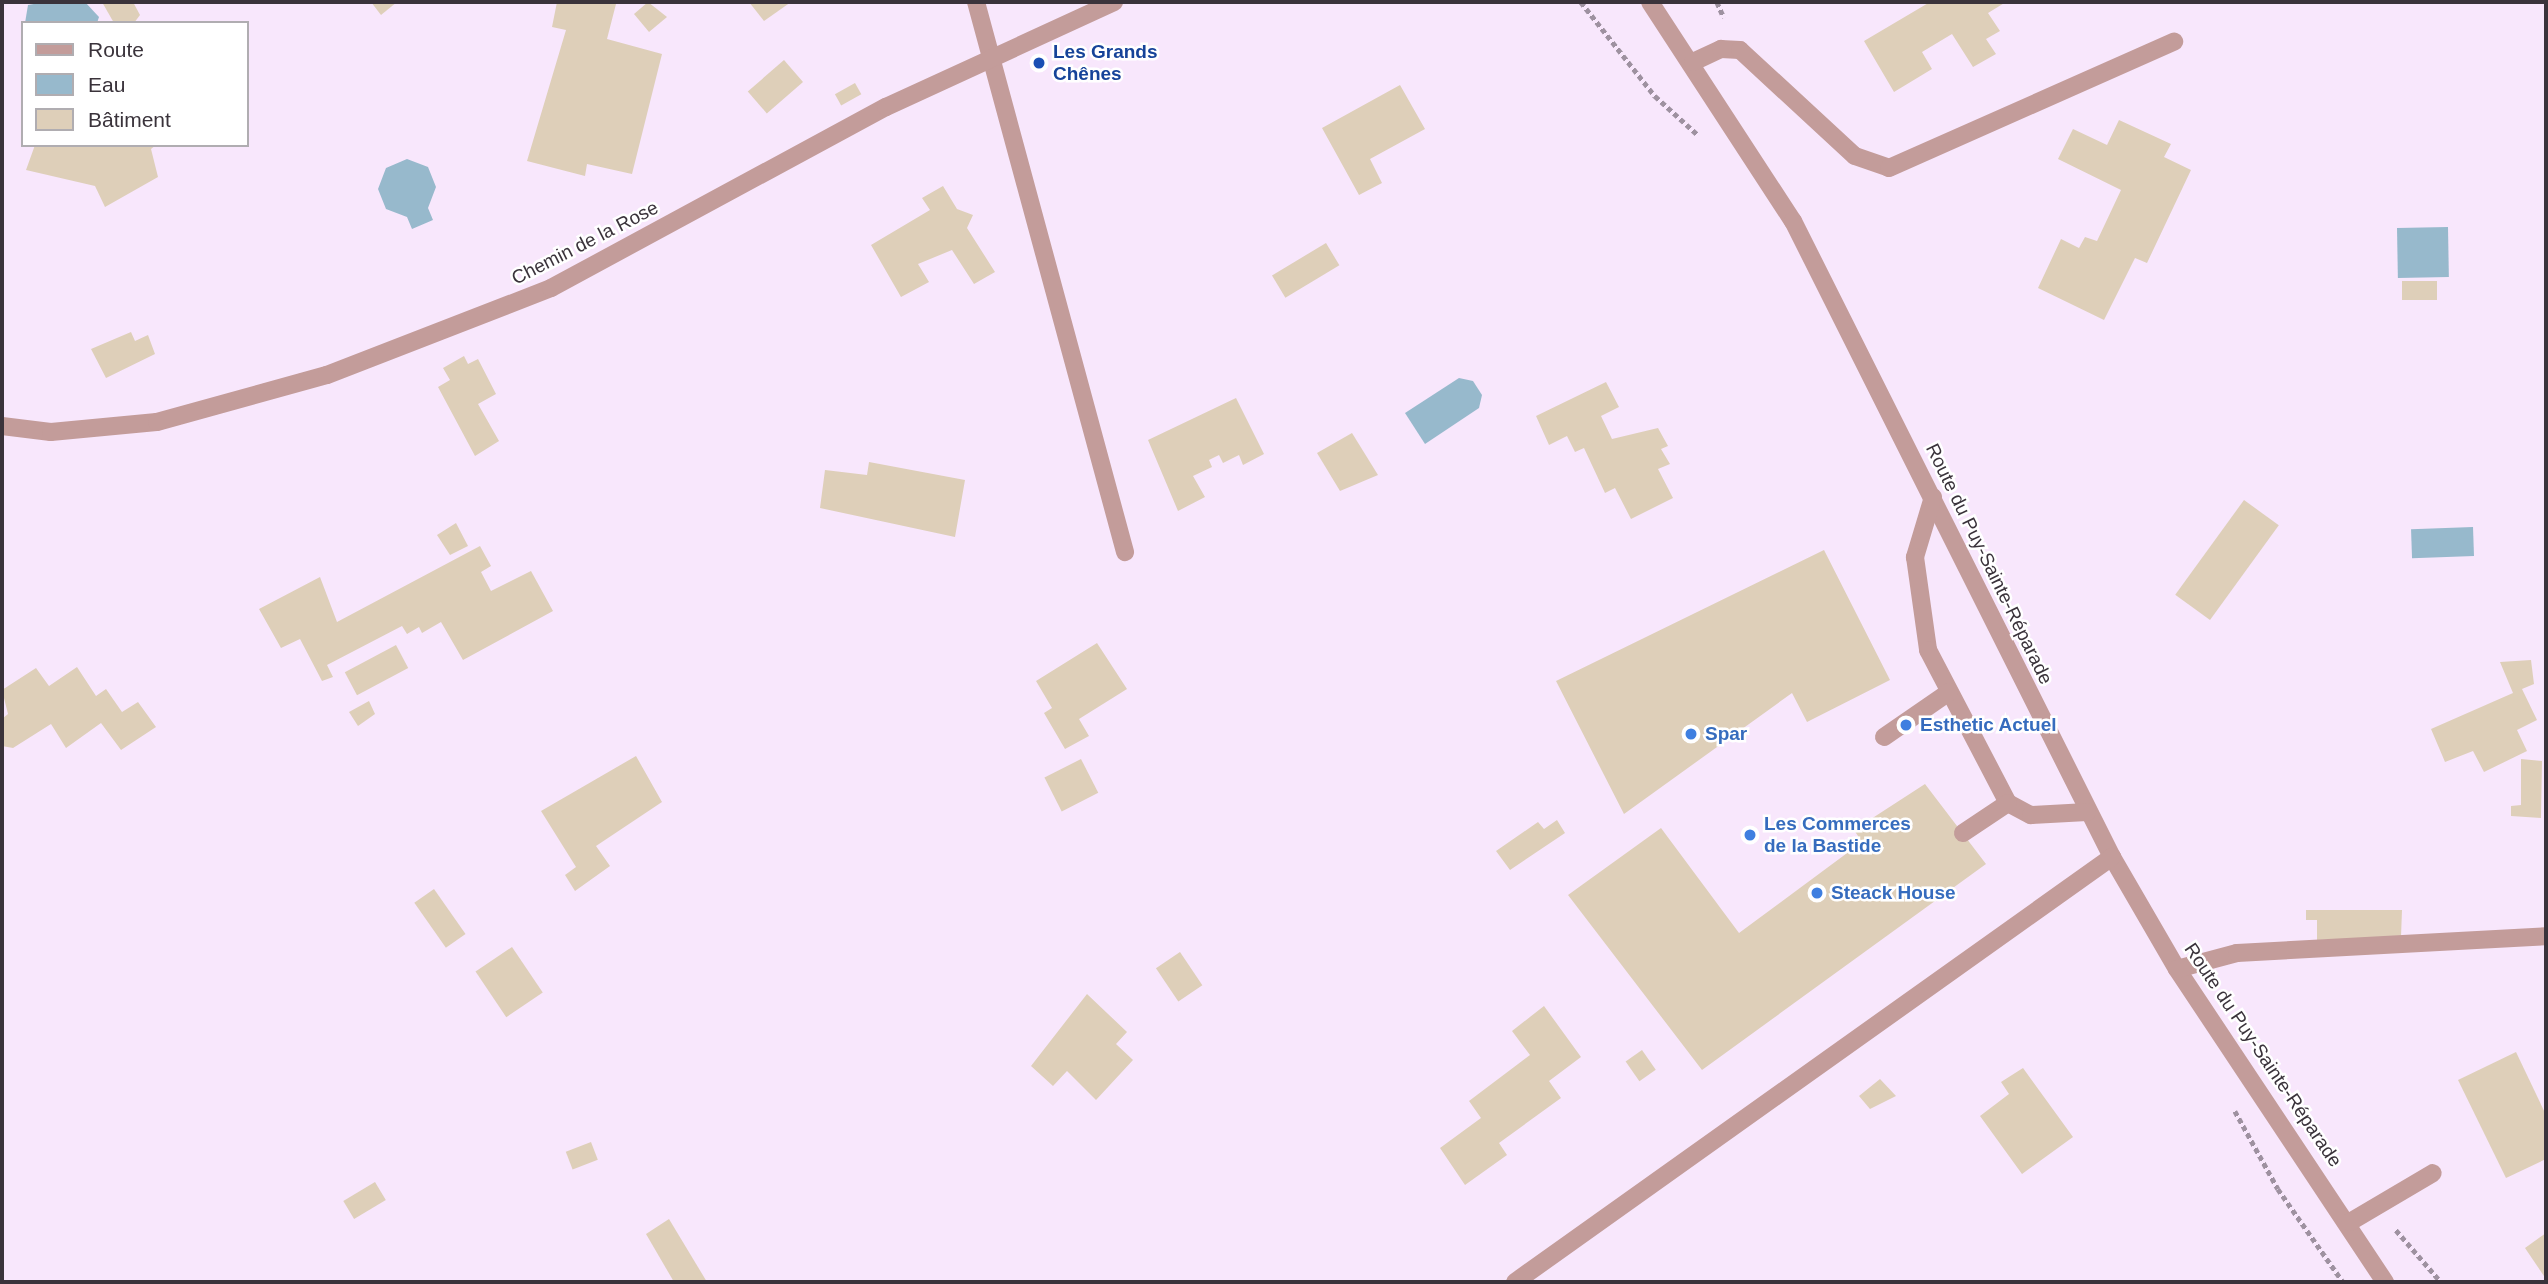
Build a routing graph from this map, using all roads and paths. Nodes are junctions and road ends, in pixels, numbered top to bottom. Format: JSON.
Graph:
{"nodes":[{"id":1,"x":976,"y":2,"type":"edge"},
{"id":2,"x":1114,"y":2,"type":"edge"},
{"id":3,"x":1581,"y":2,"type":"edge"},
{"id":4,"x":1650,"y":2,"type":"edge"},
{"id":5,"x":2174,"y":42,"type":"dead end"},
{"id":6,"x":993,"y":58,"type":"junction"},
{"id":7,"x":1693,"y":62,"type":"junction"},
{"id":8,"x":1753,"y":158,"type":"junction"},
{"id":9,"x":2,"y":426,"type":"edge"},
{"id":10,"x":1933,"y":497,"type":"junction"},
{"id":11,"x":1125,"y":552,"type":"dead end"},
{"id":12,"x":1949,"y":692,"type":"junction"},
{"id":13,"x":1884,"y":737,"type":"dead end"},
{"id":14,"x":2008,"y":803,"type":"junction"},
{"id":15,"x":2088,"y":811,"type":"junction"},
{"id":16,"x":1963,"y":833,"type":"dead end"},
{"id":17,"x":2112,"y":857,"type":"junction"},
{"id":18,"x":2546,"y":936,"type":"edge"},
{"id":19,"x":2177,"y":969,"type":"junction"},
{"id":20,"x":2433,"y":1173,"type":"dead end"},
{"id":21,"x":2350,"y":1222,"type":"junction"},
{"id":22,"x":1515,"y":1282,"type":"edge"},
{"id":23,"x":2385,"y":1282,"type":"edge"}],
"edges":[{"from":1,"to":6,"type":"street"},
{"from":2,"to":6,"type":"street","name":"Chemin de la Rose"},
{"from":3,"to":8,"type":"path"},
{"from":4,"to":7,"type":"street","name":"Route du Puy-Sainte-Réparade"},
{"from":5,"to":7,"type":"street"},
{"from":6,"to":9,"type":"street","name":"Chemin de la Rose"},
{"from":6,"to":11,"type":"street"},
{"from":7,"to":8,"type":"street","name":"Route du Puy-Sainte-Réparade"},
{"from":8,"to":10,"type":"street","name":"Route du Puy-Sainte-Réparade"},
{"from":10,"to":12,"type":"street"},
{"from":10,"to":15,"type":"street","name":"Route du Puy-Sainte-Réparade"},
{"from":12,"to":13,"type":"street"},
{"from":12,"to":14,"type":"street"},
{"from":14,"to":15,"type":"street"},
{"from":14,"to":16,"type":"street"},
{"from":15,"to":17,"type":"street","name":"Route du Puy-Sainte-Réparade"},
{"from":17,"to":19,"type":"street","name":"Route du Puy-Sainte-Réparade"},
{"from":17,"to":22,"type":"street"},
{"from":18,"to":19,"type":"street"},
{"from":19,"to":21,"type":"street","name":"Route du Puy-Sainte-Réparade"},
{"from":20,"to":21,"type":"street"},
{"from":21,"to":23,"type":"street","name":"Route du Puy-Sainte-Réparade"}]}
